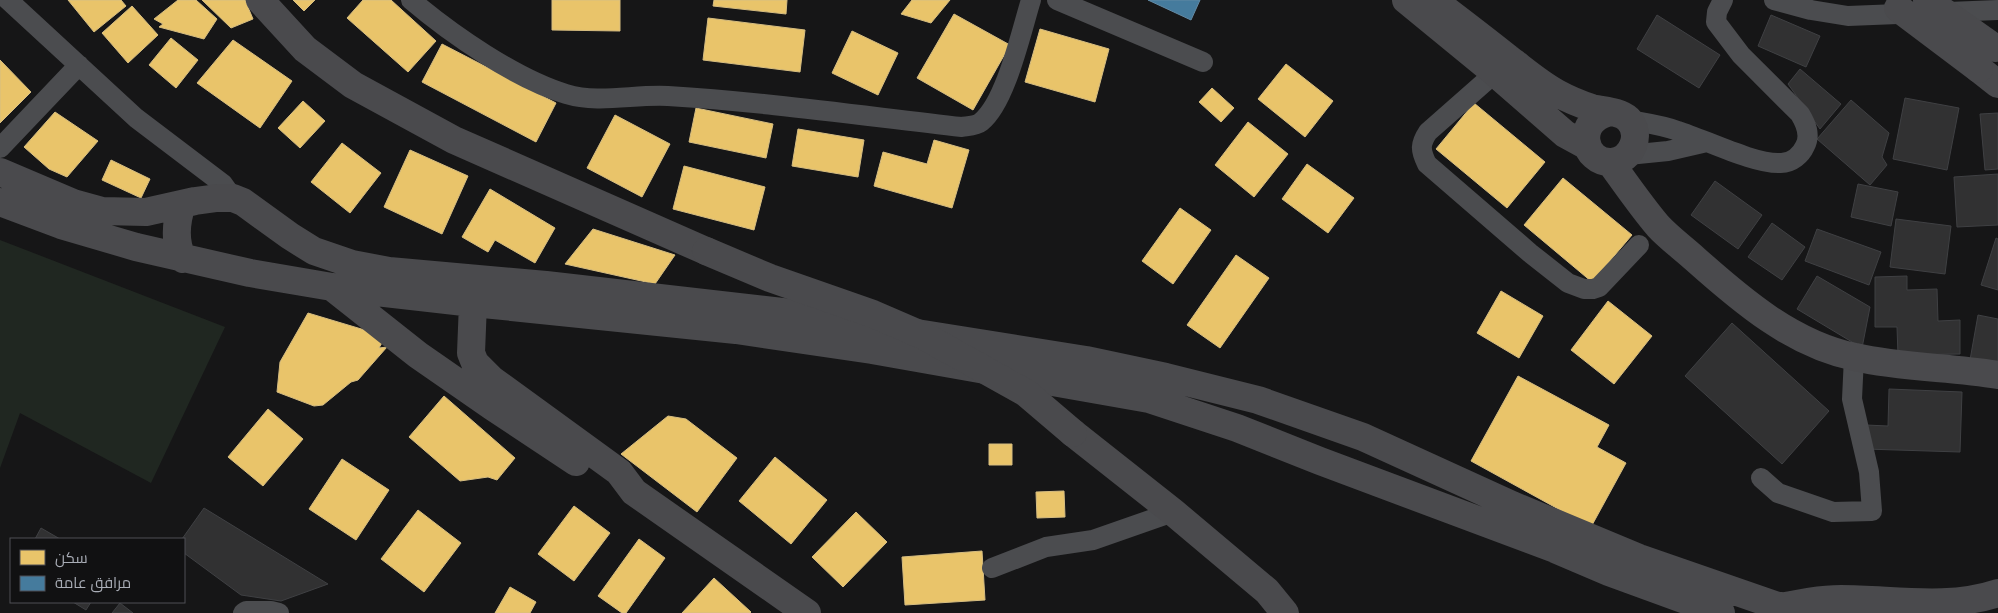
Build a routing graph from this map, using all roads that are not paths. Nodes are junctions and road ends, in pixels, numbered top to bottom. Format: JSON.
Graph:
{"nodes":[{"id":1,"x":8,"y":0,"type":"edge"},
{"id":2,"x":260,"y":0,"type":"edge"},
{"id":3,"x":411,"y":0,"type":"edge"},
{"id":4,"x":1031,"y":0,"type":"edge"},
{"id":5,"x":1057,"y":0,"type":"edge"},
{"id":6,"x":1406,"y":0,"type":"edge"},
{"id":7,"x":1433,"y":0,"type":"edge"},
{"id":8,"x":1722,"y":0,"type":"edge"},
{"id":9,"x":1774,"y":0,"type":"edge"},
{"id":10,"x":1927,"y":0,"type":"edge"},
{"id":11,"x":1893,"y":4,"type":"edge"},
{"id":12,"x":1998,"y":10,"type":"edge"},
{"id":13,"x":1997,"y":49,"type":"edge"},
{"id":14,"x":1203,"y":62,"type":"dead end"},
{"id":15,"x":79,"y":65,"type":"junction"},
{"id":16,"x":1495,"y":73,"type":"junction"},
{"id":17,"x":1989,"y":77,"type":"edge"},
{"id":18,"x":1620,"y":116,"type":"junction"},
{"id":19,"x":1707,"y":142,"type":"junction"},
{"id":20,"x":1587,"y":146,"type":"junction"},
{"id":21,"x":0,"y":148,"type":"edge"},
{"id":22,"x":1619,"y":158,"type":"junction"},
{"id":23,"x":0,"y":172,"type":"edge"},
{"id":24,"x":233,"y":198,"type":"junction"},
{"id":25,"x":0,"y":202,"type":"edge"},
{"id":26,"x":182,"y":204,"type":"junction"},
{"id":27,"x":1639,"y":245,"type":"dead end"},
{"id":28,"x":182,"y":259,"type":"junction"},
{"id":29,"x":332,"y":287,"type":"junction"},
{"id":30,"x":472,"y":303,"type":"junction"},
{"id":31,"x":1854,"y":357,"type":"junction"},
{"id":32,"x":1998,"y":375,"type":"edge"},
{"id":33,"x":1761,"y":478,"type":"dead end"},
{"id":34,"x":634,"y":492,"type":"junction"},
{"id":35,"x":1172,"y":512,"type":"junction"},
{"id":36,"x":992,"y":568,"type":"dead end"},
{"id":37,"x":1998,"y":593,"type":"edge"},
{"id":38,"x":1789,"y":610,"type":"edge"},
{"id":39,"x":243,"y":613,"type":"edge"},
{"id":40,"x":279,"y":613,"type":"edge"},
{"id":41,"x":807,"y":613,"type":"edge"},
{"id":42,"x":1285,"y":613,"type":"edge"},
{"id":43,"x":1722,"y":613,"type":"edge"}],
"edges":[{"from":1,"to":15,"type":"street"},
{"from":2,"to":35,"type":"main road","bridge":true},
{"from":3,"to":4,"type":"street"},
{"from":5,"to":14,"type":"street"},
{"from":6,"to":16,"type":"main road"},
{"from":7,"to":18,"type":"main road"},
{"from":8,"to":19,"type":"street"},
{"from":9,"to":12,"type":"street"},
{"from":10,"to":13,"type":"main road","bridge":true},
{"from":11,"to":17,"type":"main road","bridge":true},
{"from":15,"to":21,"type":"street"},
{"from":15,"to":24,"type":"street"},
{"from":16,"to":20,"type":"main road"},
{"from":16,"to":27,"type":"street"},
{"from":18,"to":19,"type":"street"},
{"from":18,"to":20,"type":"main road"},
{"from":18,"to":22,"type":"main road"},
{"from":19,"to":22,"type":"street"},
{"from":20,"to":22,"type":"main road"},
{"from":22,"to":31,"type":"main road"},
{"from":23,"to":26,"type":"main road"},
{"from":24,"to":26,"type":"main road"},
{"from":24,"to":38,"type":"main road"},
{"from":25,"to":28,"type":"main road"},
{"from":26,"to":28,"type":"main road"},
{"from":28,"to":29,"type":"main road"},
{"from":29,"to":30,"type":"main road"},
{"from":29,"to":34,"type":"main road"},
{"from":30,"to":34,"type":"main road"},
{"from":30,"to":43,"type":"main road"},
{"from":31,"to":32,"type":"main road"},
{"from":31,"to":33,"type":"street"},
{"from":34,"to":41,"type":"main road"},
{"from":35,"to":36,"type":"street"},
{"from":35,"to":42,"type":"main road"},
{"from":37,"to":38,"type":"main road"},
{"from":39,"to":40,"type":"street"}]}
